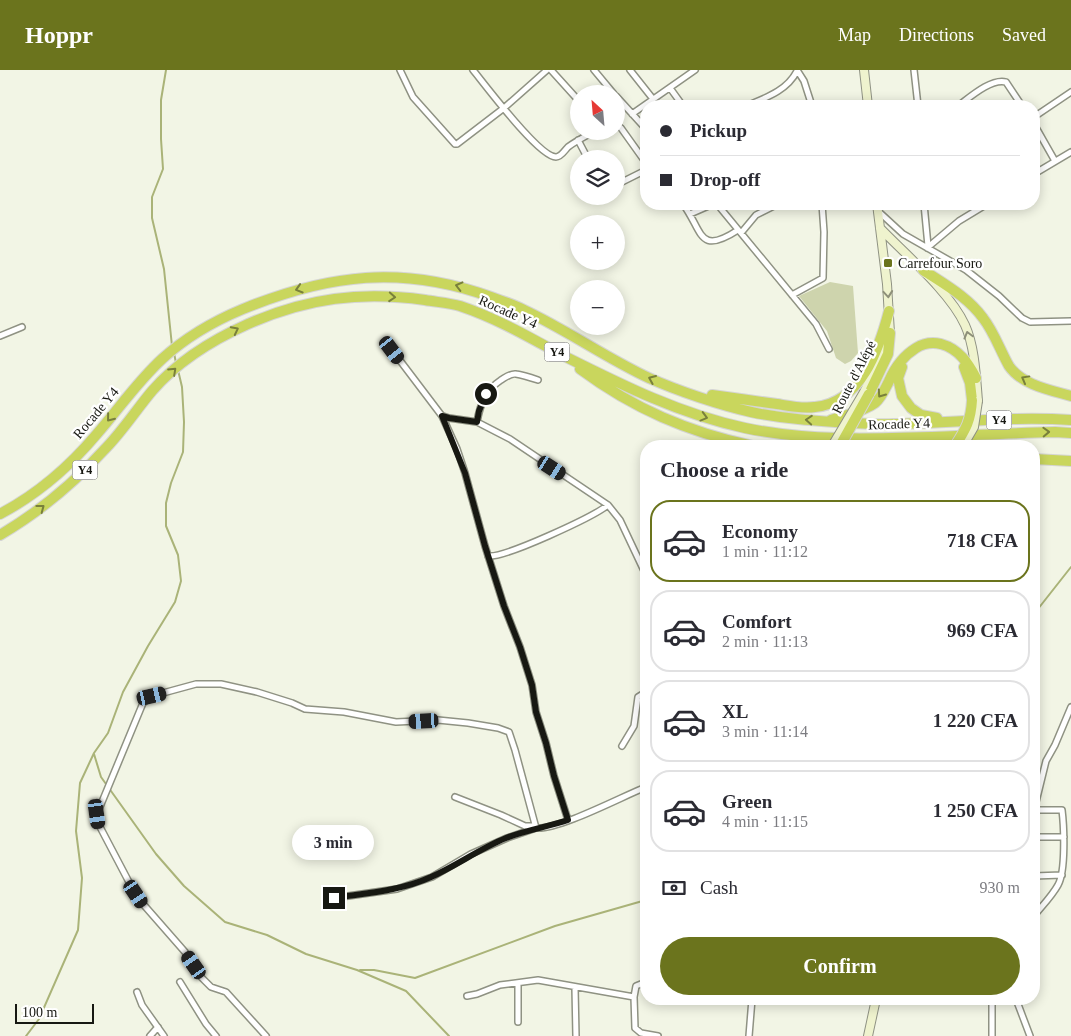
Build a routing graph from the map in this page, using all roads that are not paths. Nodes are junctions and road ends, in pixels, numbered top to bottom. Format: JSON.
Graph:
{"nodes":[{"id":1,"x":400,"y":70,"type":"edge"},
{"id":2,"x":473,"y":70,"type":"edge"},
{"id":3,"x":547,"y":70,"type":"edge"},
{"id":4,"x":551,"y":70,"type":"edge"},
{"id":5,"x":594,"y":70,"type":"edge"},
{"id":6,"x":630,"y":70,"type":"edge"},
{"id":7,"x":695,"y":70,"type":"edge"},
{"id":8,"x":864,"y":70,"type":"edge"},
{"id":9,"x":914,"y":70,"type":"edge"},
{"id":10,"x":797,"y":71,"type":"edge"},
{"id":11,"x":607,"y":85,"type":"edge"},
{"id":12,"x":670,"y":88,"type":"junction"},
{"id":13,"x":570,"y":91,"type":"edge"},
{"id":14,"x":1071,"y":92,"type":"edge"},
{"id":15,"x":653,"y":99,"type":"joint"},
{"id":16,"x":679,"y":100,"type":"edge"},
{"id":17,"x":761,"y":100,"type":"edge"},
{"id":18,"x":810,"y":100,"type":"edge"},
{"id":19,"x":867,"y":100,"type":"edge"},
{"id":20,"x":917,"y":100,"type":"edge"},
{"id":21,"x":967,"y":100,"type":"edge"},
{"id":22,"x":1018,"y":100,"type":"edge"},
{"id":23,"x":625,"y":106,"type":"edge"},
{"id":24,"x":504,"y":108,"type":"junction"},
{"id":25,"x":640,"y":108,"type":"edge"},
{"id":26,"x":1040,"y":113,"type":"edge"},
{"id":27,"x":632,"y":114,"type":"junction"},
{"id":28,"x":640,"y":123,"type":"edge"},
{"id":29,"x":625,"y":134,"type":"edge"},
{"id":30,"x":1040,"y":135,"type":"edge"},
{"id":31,"x":578,"y":140,"type":"joint"},
{"id":32,"x":583,"y":150,"type":"edge"},
{"id":33,"x":1071,"y":152,"type":"edge"},
{"id":34,"x":640,"y":155,"type":"edge"},
{"id":35,"x":1055,"y":161,"type":"junction"},
{"id":36,"x":1040,"y":170,"type":"edge"},
{"id":37,"x":640,"y":173,"type":"edge"},
{"id":38,"x":625,"y":180,"type":"edge"},
{"id":39,"x":687,"y":210,"type":"edge"},
{"id":40,"x":700,"y":210,"type":"edge"},
{"id":41,"x":720,"y":210,"type":"edge"},
{"id":42,"x":767,"y":210,"type":"edge"},
{"id":43,"x":822,"y":210,"type":"edge"},
{"id":44,"x":878,"y":210,"type":"edge"},
{"id":45,"x":881,"y":210,"type":"edge"},
{"id":46,"x":924,"y":210,"type":"edge"},
{"id":47,"x":978,"y":210,"type":"edge"},
{"id":48,"x":690,"y":214,"type":"junction"},
{"id":49,"x":880,"y":228,"type":"junction"},
{"id":50,"x":739,"y":231,"type":"junction"},
{"id":51,"x":927,"y":247,"type":"junction"},
{"id":52,"x":923,"y":270,"type":"junction"},
{"id":53,"x":792,"y":295,"type":"junction"},
{"id":54,"x":889,"y":311,"type":"junction"},
{"id":55,"x":1071,"y":321,"type":"edge"},
{"id":56,"x":22,"y":327,"type":"dead end"},
{"id":57,"x":890,"y":333,"type":"joint"},
{"id":58,"x":0,"y":336,"type":"edge"},
{"id":59,"x":829,"y":349,"type":"dead end"},
{"id":60,"x":392,"y":350,"type":"dead end"},
{"id":61,"x":559,"y":353,"type":"junction"},
{"id":62,"x":976,"y":378,"type":"junction"},
{"id":63,"x":538,"y":380,"type":"dead end"},
{"id":64,"x":682,"y":391,"type":"junction"},
{"id":65,"x":866,"y":393,"type":"junction"},
{"id":66,"x":1071,"y":396,"type":"edge"},
{"id":67,"x":975,"y":400,"type":"junction"},
{"id":68,"x":442,"y":416,"type":"junction"},
{"id":69,"x":1071,"y":420,"type":"edge"},
{"id":70,"x":827,"y":421,"type":"junction"},
{"id":71,"x":950,"y":421,"type":"junction"},
{"id":72,"x":477,"y":422,"type":"junction"},
{"id":73,"x":1071,"y":433,"type":"edge"},
{"id":74,"x":728,"y":440,"type":"edge"},
{"id":75,"x":813,"y":440,"type":"edge"},
{"id":76,"x":832,"y":440,"type":"edge"},
{"id":77,"x":843,"y":440,"type":"edge"},
{"id":78,"x":871,"y":440,"type":"edge"},
{"id":79,"x":920,"y":440,"type":"edge"},
{"id":80,"x":956,"y":440,"type":"edge"},
{"id":81,"x":966,"y":440,"type":"edge"},
{"id":82,"x":966,"y":440,"type":"edge"},
{"id":83,"x":1040,"y":459,"type":"edge"},
{"id":84,"x":1071,"y":461,"type":"edge"},
{"id":85,"x":608,"y":505,"type":"junction"},
{"id":86,"x":0,"y":514,"type":"edge"},
{"id":87,"x":0,"y":535,"type":"edge"},
{"id":88,"x":488,"y":556,"type":"junction"},
{"id":89,"x":640,"y":562,"type":"edge"},
{"id":90,"x":640,"y":696,"type":"edge"},
{"id":91,"x":1071,"y":707,"type":"edge"},
{"id":92,"x":622,"y":746,"type":"dead end"},
{"id":93,"x":1040,"y":786,"type":"edge"},
{"id":94,"x":640,"y":790,"type":"edge"},
{"id":95,"x":455,"y":797,"type":"dead end"},
{"id":96,"x":1040,"y":810,"type":"edge"},
{"id":97,"x":568,"y":820,"type":"junction"},
{"id":98,"x":536,"y":827,"type":"junction"},
{"id":99,"x":1040,"y":837,"type":"edge"},
{"id":100,"x":1064,"y":837,"type":"junction"},
{"id":101,"x":1062,"y":875,"type":"junction"},
{"id":102,"x":1040,"y":876,"type":"edge"},
{"id":103,"x":334,"y":898,"type":"dead end"},
{"id":104,"x":1040,"y":908,"type":"edge"},
{"id":105,"x":180,"y":982,"type":"dead end"},
{"id":106,"x":518,"y":983,"type":"junction"},
{"id":107,"x":640,"y":984,"type":"edge"},
{"id":108,"x":575,"y":988,"type":"junction"},
{"id":109,"x":137,"y":992,"type":"dead end"},
{"id":110,"x":467,"y":996,"type":"dead end"},
{"id":111,"x":634,"y":997,"type":"junction"},
{"id":112,"x":752,"y":1005,"type":"edge"},
{"id":113,"x":875,"y":1005,"type":"edge"},
{"id":114,"x":992,"y":1005,"type":"edge"},
{"id":115,"x":1018,"y":1005,"type":"edge"},
{"id":116,"x":518,"y":1022,"type":"dead end"},
{"id":117,"x":158,"y":1027,"type":"junction"},
{"id":118,"x":1029,"y":1034,"type":"edge"},
{"id":119,"x":150,"y":1036,"type":"edge"},
{"id":120,"x":164,"y":1036,"type":"edge"},
{"id":121,"x":216,"y":1036,"type":"edge"},
{"id":122,"x":266,"y":1036,"type":"edge"},
{"id":123,"x":576,"y":1036,"type":"edge"},
{"id":124,"x":658,"y":1036,"type":"edge"},
{"id":125,"x":749,"y":1036,"type":"edge"},
{"id":126,"x":868,"y":1036,"type":"edge"},
{"id":127,"x":992,"y":1036,"type":"edge"},
{"id":128,"x":1022,"y":1036,"type":"edge"}],
"edges":[{"from":1,"to":24,"type":"street"},
{"from":2,"to":24,"type":"street"},
{"from":3,"to":24,"type":"street"},
{"from":4,"to":13,"type":"street"},
{"from":5,"to":11,"type":"street"},
{"from":6,"to":15,"type":"street"},
{"from":7,"to":12,"type":"street"},
{"from":8,"to":19,"type":"main road"},
{"from":9,"to":20,"type":"street"},
{"from":10,"to":17,"type":"street"},
{"from":10,"to":18,"type":"street"},
{"from":12,"to":15,"type":"street"},
{"from":12,"to":16,"type":"street"},
{"from":14,"to":26,"type":"street"},
{"from":21,"to":22,"type":"street"},
{"from":23,"to":27,"type":"street"},
{"from":24,"to":31,"type":"street"},
{"from":25,"to":27,"type":"street"},
{"from":27,"to":28,"type":"street"},
{"from":29,"to":34,"type":"street"},
{"from":30,"to":35,"type":"street"},
{"from":31,"to":32,"type":"street"},
{"from":33,"to":35,"type":"street"},
{"from":35,"to":36,"type":"street"},
{"from":37,"to":38,"type":"street"},
{"from":39,"to":48,"type":"street"},
{"from":40,"to":48,"type":"street"},
{"from":41,"to":50,"type":"street"},
{"from":42,"to":50,"type":"street"},
{"from":43,"to":53,"type":"street"},
{"from":44,"to":49,"type":"main road","name":"Route d'Alépé"},
{"from":45,"to":51,"type":"street"},
{"from":46,"to":51,"type":"street"},
{"from":47,"to":51,"type":"street"},
{"from":48,"to":50,"type":"street"},
{"from":49,"to":52,"type":"main road"},
{"from":49,"to":54,"type":"main road","name":"Route d'Alépé","one_way":true},
{"from":50,"to":53,"type":"street"},
{"from":51,"to":55,"type":"street"},
{"from":62,"to":52,"type":"main road","one_way":true},
{"from":66,"to":52,"type":"highway","one_way":true},
{"from":53,"to":59,"type":"street"},
{"from":54,"to":57,"type":"main road","name":"Route d'Alépé"},
{"from":54,"to":64,"type":"highway"},
{"from":56,"to":58,"type":"street"},
{"from":57,"to":65,"type":"highway"},
{"from":60,"to":68,"type":"street"},
{"from":61,"to":74,"type":"highway"},
{"from":61,"to":75,"type":"highway","name":"Rocade Y4","number":"Y4","one_way":true},
{"from":87,"to":61,"type":"highway","name":"Rocade Y4","number":"Y4","one_way":true},
{"from":62,"to":67,"type":"main road"},
{"from":62,"to":70,"type":"highway","one_way":true},
{"from":63,"to":72,"type":"street"},
{"from":70,"to":64,"type":"highway","name":"Rocade Y4","number":"Y4","one_way":true},
{"from":64,"to":86,"type":"highway","name":"Rocade Y4","number":"Y4","one_way":true},
{"from":65,"to":76,"type":"main road","name":"Route d'Alépé","bridge":true},
{"from":65,"to":77,"type":"highway","bridge":true},
{"from":67,"to":71,"type":"highway"},
{"from":67,"to":80,"type":"highway","bridge":true},
{"from":67,"to":81,"type":"main road","bridge":true},
{"from":68,"to":72,"type":"street"},
{"from":68,"to":88,"type":"street"},
{"from":69,"to":71,"type":"highway","name":"Rocade Y4","number":"Y4"},
{"from":70,"to":71,"type":"highway","name":"Rocade Y4","number":"Y4"},
{"from":72,"to":85,"type":"street"},
{"from":82,"to":73,"type":"highway","name":"Rocade Y4","number":"Y4","one_way":true},
{"from":78,"to":79,"type":"highway","name":"Rocade Y4","number":"Y4"},
{"from":83,"to":84,"type":"highway"},
{"from":85,"to":88,"type":"street"},
{"from":85,"to":89,"type":"street"},
{"from":88,"to":97,"type":"street"},
{"from":90,"to":92,"type":"street"},
{"from":91,"to":93,"type":"street"},
{"from":94,"to":97,"type":"street"},
{"from":95,"to":98,"type":"street"},
{"from":96,"to":100,"type":"street"},
{"from":97,"to":98,"type":"street"},
{"from":98,"to":103,"type":"street"},
{"from":98,"to":122,"type":"street"},
{"from":99,"to":100,"type":"street"},
{"from":100,"to":101,"type":"street"},
{"from":101,"to":102,"type":"street"},
{"from":101,"to":104,"type":"street"},
{"from":105,"to":121,"type":"street"},
{"from":106,"to":108,"type":"street"},
{"from":106,"to":110,"type":"street"},
{"from":106,"to":116,"type":"street"},
{"from":107,"to":111,"type":"street"},
{"from":108,"to":111,"type":"street"},
{"from":108,"to":123,"type":"street"},
{"from":109,"to":117,"type":"street"},
{"from":111,"to":124,"type":"street"},
{"from":112,"to":125,"type":"street"},
{"from":113,"to":126,"type":"main road"},
{"from":114,"to":127,"type":"street"},
{"from":115,"to":118,"type":"street"},
{"from":117,"to":119,"type":"street"},
{"from":117,"to":120,"type":"street"},
{"from":118,"to":128,"type":"street"}]}
